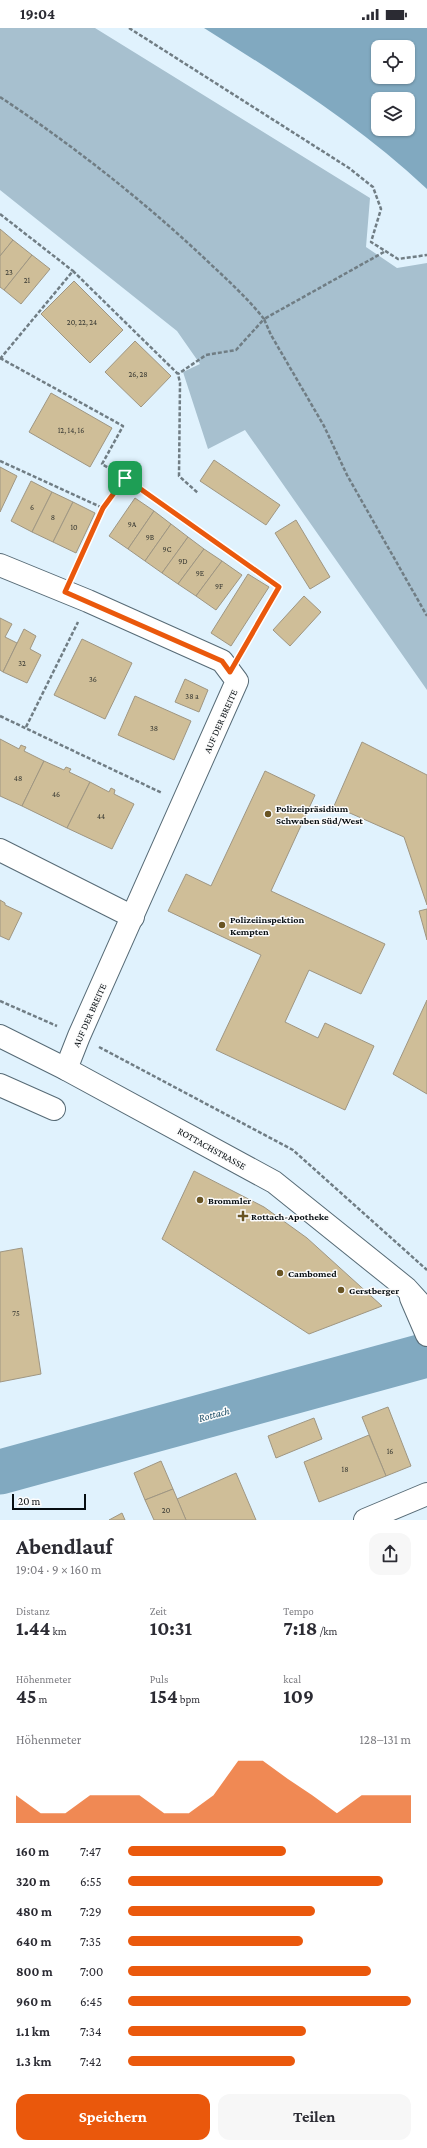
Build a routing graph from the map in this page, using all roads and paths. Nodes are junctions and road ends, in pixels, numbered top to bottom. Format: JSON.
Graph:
{"nodes":[{"id":1,"x":129,"y":28,"type":"edge"},
{"id":2,"x":0,"y":98,"type":"edge"},
{"id":3,"x":0,"y":214,"type":"edge"},
{"id":4,"x":384,"y":252,"type":"junction"},
{"id":5,"x":427,"y":255,"type":"edge"},
{"id":6,"x":73,"y":271,"type":"junction"},
{"id":7,"x":264,"y":319,"type":"junction"},
{"id":8,"x":0,"y":358,"type":"edge"},
{"id":9,"x":178,"y":374,"type":"junction"},
{"id":10,"x":0,"y":460,"type":"edge"},
{"id":11,"x":125,"y":478,"type":"junction"},
{"id":12,"x":198,"y":493,"type":"dead end"},
{"id":13,"x":103,"y":508,"type":"junction"},
{"id":14,"x":0,"y":565,"type":"edge"},
{"id":15,"x":65,"y":592,"type":"junction"},
{"id":16,"x":88,"y":601,"type":"junction"},
{"id":17,"x":427,"y":616,"type":"edge"},
{"id":18,"x":230,"y":672,"type":"junction"},
{"id":19,"x":0,"y":716,"type":"edge"},
{"id":20,"x":26,"y":727,"type":"junction"},
{"id":21,"x":182,"y":802,"type":"junction"},
{"id":22,"x":0,"y":850,"type":"edge"},
{"id":23,"x":133,"y":917,"type":"junction"},
{"id":24,"x":0,"y":1001,"type":"edge"},
{"id":25,"x":0,"y":1036,"type":"edge"},
{"id":26,"x":79,"y":1036,"type":"junction"},
{"id":27,"x":66,"y":1069,"type":"junction"},
{"id":28,"x":0,"y":1085,"type":"edge"},
{"id":29,"x":54,"y":1109,"type":"dead end"},
{"id":30,"x":427,"y":1270,"type":"edge"},
{"id":31,"x":426,"y":1325,"type":"edge"},
{"id":32,"x":427,"y":1494,"type":"edge"},
{"id":33,"x":365,"y":1520,"type":"edge"}],
"edges":[{"from":1,"to":4,"type":"path"},
{"from":2,"to":7,"type":"path"},
{"from":3,"to":6,"type":"path"},
{"from":4,"to":5,"type":"path"},
{"from":4,"to":7,"type":"path"},
{"from":6,"to":8,"type":"path"},
{"from":6,"to":9,"type":"path"},
{"from":7,"to":9,"type":"path"},
{"from":7,"to":17,"type":"path"},
{"from":8,"to":11,"type":"path"},
{"from":9,"to":12,"type":"path"},
{"from":10,"to":13,"type":"path"},
{"from":11,"to":13,"type":"path"},
{"from":11,"to":18,"type":"path"},
{"from":13,"to":15,"type":"path"},
{"from":14,"to":15,"type":"street"},
{"from":15,"to":16,"type":"street"},
{"from":16,"to":18,"type":"street"},
{"from":16,"to":20,"type":"path"},
{"from":18,"to":21,"type":"street","name":"AUF DER BREITE"},
{"from":19,"to":20,"type":"path"},
{"from":20,"to":21,"type":"path"},
{"from":21,"to":23,"type":"street","name":"AUF DER BREITE"},
{"from":22,"to":23,"type":"street"},
{"from":23,"to":26,"type":"street","name":"AUF DER BREITE"},
{"from":24,"to":26,"type":"path"},
{"from":25,"to":27,"type":"street","name":"ROTTACHSTRASSE"},
{"from":26,"to":27,"type":"street","name":"AUF DER BREITE"},
{"from":26,"to":30,"type":"path"},
{"from":27,"to":31,"type":"street","name":"ROTTACHSTRASSE"},
{"from":28,"to":29,"type":"street"},
{"from":32,"to":33,"type":"street"}]}
